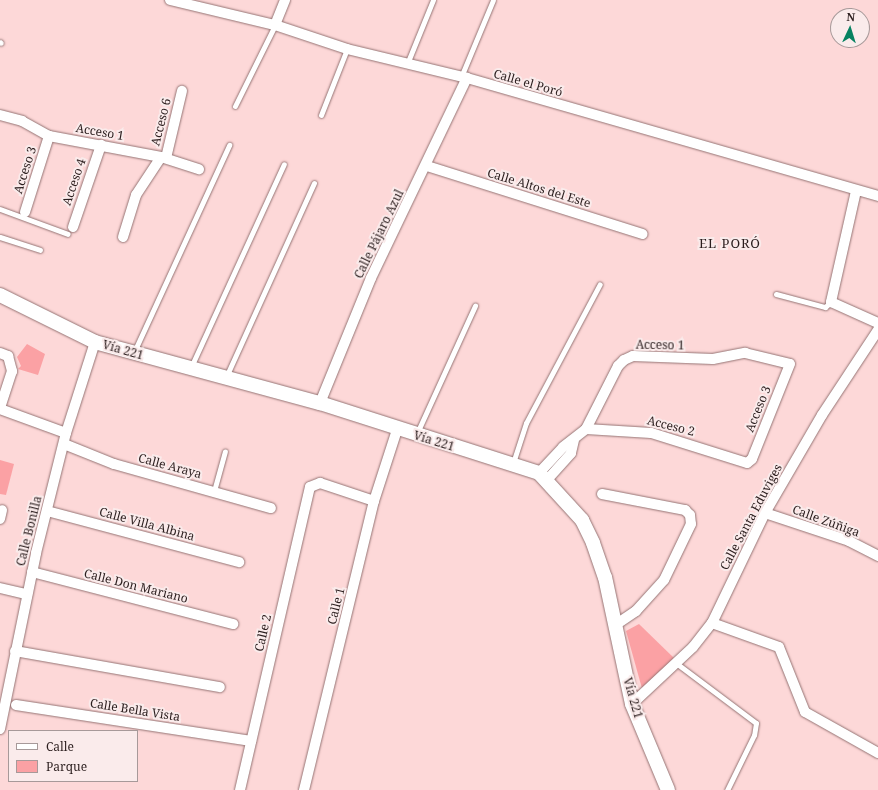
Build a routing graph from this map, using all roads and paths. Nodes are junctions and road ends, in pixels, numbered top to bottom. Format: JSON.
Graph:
{"nodes":[{"id":1,"x":170,"y":0,"type":"edge"},
{"id":2,"x":285,"y":0,"type":"edge"},
{"id":3,"x":432,"y":0,"type":"edge"},
{"id":4,"x":493,"y":0,"type":"edge"},
{"id":5,"x":204,"y":3,"type":"edge"},
{"id":6,"x":275,"y":25,"type":"junction"},
{"id":7,"x":347,"y":49,"type":"junction"},
{"id":8,"x":407,"y":64,"type":"junction"},
{"id":9,"x":464,"y":78,"type":"junction"},
{"id":10,"x":182,"y":91,"type":"dead end"},
{"id":11,"x":235,"y":106,"type":"dead end"},
{"id":12,"x":0,"y":114,"type":"edge"},
{"id":13,"x":321,"y":115,"type":"dead end"},
{"id":14,"x":49,"y":136,"type":"junction"},
{"id":15,"x":101,"y":145,"type":"junction"},
{"id":16,"x":228,"y":145,"type":"dead end"},
{"id":17,"x":163,"y":157,"type":"junction"},
{"id":18,"x":284,"y":164,"type":"dead end"},
{"id":19,"x":427,"y":166,"type":"junction"},
{"id":20,"x":199,"y":169,"type":"dead end"},
{"id":21,"x":314,"y":183,"type":"dead end"},
{"id":22,"x":856,"y":191,"type":"junction"},
{"id":23,"x":878,"y":196,"type":"edge"},
{"id":24,"x":0,"y":209,"type":"edge"},
{"id":25,"x":25,"y":212,"type":"dead end"},
{"id":26,"x":70,"y":230,"type":"joint"},
{"id":27,"x":643,"y":234,"type":"dead end"},
{"id":28,"x":0,"y":237,"type":"edge"},
{"id":29,"x":123,"y":237,"type":"dead end"},
{"id":30,"x":40,"y":250,"type":"dead end"},
{"id":31,"x":600,"y":284,"type":"dead end"},
{"id":32,"x":776,"y":294,"type":"dead end"},
{"id":33,"x":0,"y":295,"type":"edge"},
{"id":34,"x":831,"y":302,"type":"junction"},
{"id":35,"x":475,"y":306,"type":"dead end"},
{"id":36,"x":878,"y":323,"type":"edge"},
{"id":37,"x":878,"y":330,"type":"edge"},
{"id":38,"x":95,"y":342,"type":"junction"},
{"id":39,"x":0,"y":353,"type":"edge"},
{"id":40,"x":133,"y":353,"type":"junction"},
{"id":41,"x":790,"y":364,"type":"joint"},
{"id":42,"x":190,"y":369,"type":"junction"},
{"id":43,"x":225,"y":378,"type":"junction"},
{"id":44,"x":320,"y":403,"type":"junction"},
{"id":45,"x":0,"y":409,"type":"edge"},
{"id":46,"x":586,"y":428,"type":"junction"},
{"id":47,"x":397,"y":430,"type":"junction"},
{"id":48,"x":66,"y":433,"type":"junction"},
{"id":49,"x":415,"y":436,"type":"junction"},
{"id":50,"x":64,"y":444,"type":"junction"},
{"id":51,"x":225,"y":451,"type":"dead end"},
{"id":52,"x":747,"y":463,"type":"joint"},
{"id":53,"x":512,"y":464,"type":"junction"},
{"id":54,"x":543,"y":476,"type":"junction"},
{"id":55,"x":214,"y":491,"type":"junction"},
{"id":56,"x":602,"y":494,"type":"dead end"},
{"id":57,"x":374,"y":501,"type":"junction"},
{"id":58,"x":271,"y":508,"type":"dead end"},
{"id":59,"x":47,"y":511,"type":"junction"},
{"id":60,"x":766,"y":512,"type":"junction"},
{"id":61,"x":878,"y":556,"type":"edge"},
{"id":62,"x":239,"y":562,"type":"dead end"},
{"id":63,"x":32,"y":572,"type":"junction"},
{"id":64,"x":0,"y":588,"type":"edge"},
{"id":65,"x":27,"y":594,"type":"junction"},
{"id":66,"x":712,"y":623,"type":"junction"},
{"id":67,"x":233,"y":624,"type":"dead end"},
{"id":68,"x":615,"y":625,"type":"junction"},
{"id":69,"x":16,"y":651,"type":"junction"},
{"id":70,"x":676,"y":663,"type":"junction"},
{"id":71,"x":220,"y":687,"type":"dead end"},
{"id":72,"x":632,"y":704,"type":"junction"},
{"id":73,"x":16,"y":705,"type":"dead end"},
{"id":74,"x":0,"y":729,"type":"edge"},
{"id":75,"x":250,"y":741,"type":"junction"},
{"id":76,"x":878,"y":754,"type":"edge"},
{"id":77,"x":240,"y":790,"type":"edge"},
{"id":78,"x":304,"y":790,"type":"edge"},
{"id":79,"x":668,"y":790,"type":"edge"},
{"id":80,"x":727,"y":790,"type":"edge"}],
"edges":[{"from":1,"to":5,"type":"street","name":"Calle el Poró"},
{"from":2,"to":6,"type":"street"},
{"from":3,"to":8,"type":"lane"},
{"from":4,"to":9,"type":"lane"},
{"from":5,"to":6,"type":"street","name":"Calle el Poró"},
{"from":6,"to":7,"type":"street","name":"Calle el Poró"},
{"from":6,"to":11,"type":"lane"},
{"from":7,"to":8,"type":"street","name":"Calle el Poró"},
{"from":7,"to":13,"type":"lane"},
{"from":8,"to":9,"type":"street","name":"Calle el Poró"},
{"from":9,"to":19,"type":"street","name":"Calle Pájaro Azul"},
{"from":9,"to":22,"type":"street","name":"Calle el Poró"},
{"from":10,"to":17,"type":"street","name":"Acceso 6"},
{"from":12,"to":14,"type":"street","name":"Acceso 1"},
{"from":14,"to":15,"type":"street","name":"Acceso 1"},
{"from":14,"to":25,"type":"street","name":"Acceso 3"},
{"from":15,"to":17,"type":"street","name":"Acceso 1"},
{"from":15,"to":26,"type":"street","name":"Acceso 4"},
{"from":16,"to":40,"type":"lane"},
{"from":17,"to":20,"type":"street","name":"Acceso 1"},
{"from":17,"to":29,"type":"street","name":"Acceso 6"},
{"from":18,"to":42,"type":"lane"},
{"from":19,"to":27,"type":"street","name":"Calle Altos del Este"},
{"from":19,"to":44,"type":"street","name":"Calle Pájaro Azul"},
{"from":21,"to":43,"type":"lane"},
{"from":22,"to":23,"type":"street","name":"Calle el Poró"},
{"from":22,"to":34,"type":"street"},
{"from":24,"to":26,"type":"lane"},
{"from":28,"to":30,"type":"lane"},
{"from":31,"to":53,"type":"lane"},
{"from":32,"to":34,"type":"lane"},
{"from":33,"to":38,"type":"main road","name":"Vía 221"},
{"from":34,"to":36,"type":"street"},
{"from":35,"to":49,"type":"lane"},
{"from":37,"to":60,"type":"street","name":"Calle Santa Eduviges"},
{"from":38,"to":40,"type":"main road","name":"Vía 221"},
{"from":38,"to":48,"type":"street","name":"Calle Bonilla"},
{"from":39,"to":45,"type":"street"},
{"from":40,"to":42,"type":"main road","name":"Vía 221"},
{"from":41,"to":46,"type":"street","name":"Acceso 1"},
{"from":41,"to":52,"type":"street","name":"Acceso 3"},
{"from":42,"to":43,"type":"main road","name":"Vía 221"},
{"from":43,"to":44,"type":"main road","name":"Vía 221"},
{"from":44,"to":47,"type":"main road","name":"Vía 221"},
{"from":45,"to":48,"type":"street"},
{"from":46,"to":52,"type":"street","name":"Acceso 2"},
{"from":46,"to":54,"type":"street","name":"Acceso 1"},
{"from":47,"to":49,"type":"main road","name":"Vía 221"},
{"from":47,"to":57,"type":"street","name":"Calle 1"},
{"from":48,"to":50,"type":"street","name":"Calle Bonilla"},
{"from":49,"to":53,"type":"main road","name":"Vía 221"},
{"from":50,"to":55,"type":"street","name":"Calle Araya"},
{"from":50,"to":59,"type":"street","name":"Calle Bonilla"},
{"from":51,"to":55,"type":"lane"},
{"from":53,"to":54,"type":"main road","name":"Vía 221"},
{"from":54,"to":68,"type":"main road","name":"Vía 221"},
{"from":55,"to":58,"type":"street","name":"Calle Araya"},
{"from":56,"to":68,"type":"street"},
{"from":57,"to":75,"type":"street","name":"Calle 2"},
{"from":57,"to":78,"type":"street","name":"Calle 1"},
{"from":59,"to":62,"type":"street","name":"Calle Villa Albina"},
{"from":59,"to":63,"type":"street","name":"Calle Bonilla"},
{"from":60,"to":61,"type":"street","name":"Calle Zúñiga"},
{"from":60,"to":66,"type":"street","name":"Calle Santa Eduviges"},
{"from":63,"to":65,"type":"street","name":"Calle Bonilla"},
{"from":63,"to":67,"type":"street","name":"Calle Don Mariano"},
{"from":64,"to":65,"type":"street"},
{"from":65,"to":69,"type":"street","name":"Calle Bonilla"},
{"from":66,"to":70,"type":"street","name":"Calle Santa Eduviges"},
{"from":66,"to":76,"type":"street"},
{"from":68,"to":72,"type":"main road","name":"Vía 221"},
{"from":69,"to":71,"type":"street"},
{"from":69,"to":74,"type":"street","name":"Calle Bonilla"},
{"from":70,"to":72,"type":"street","name":"Calle Santa Eduviges"},
{"from":70,"to":80,"type":"lane"},
{"from":72,"to":79,"type":"main road","name":"Vía 221"},
{"from":73,"to":75,"type":"street","name":"Calle Bella Vista"},
{"from":75,"to":77,"type":"street","name":"Calle 2"}]}
